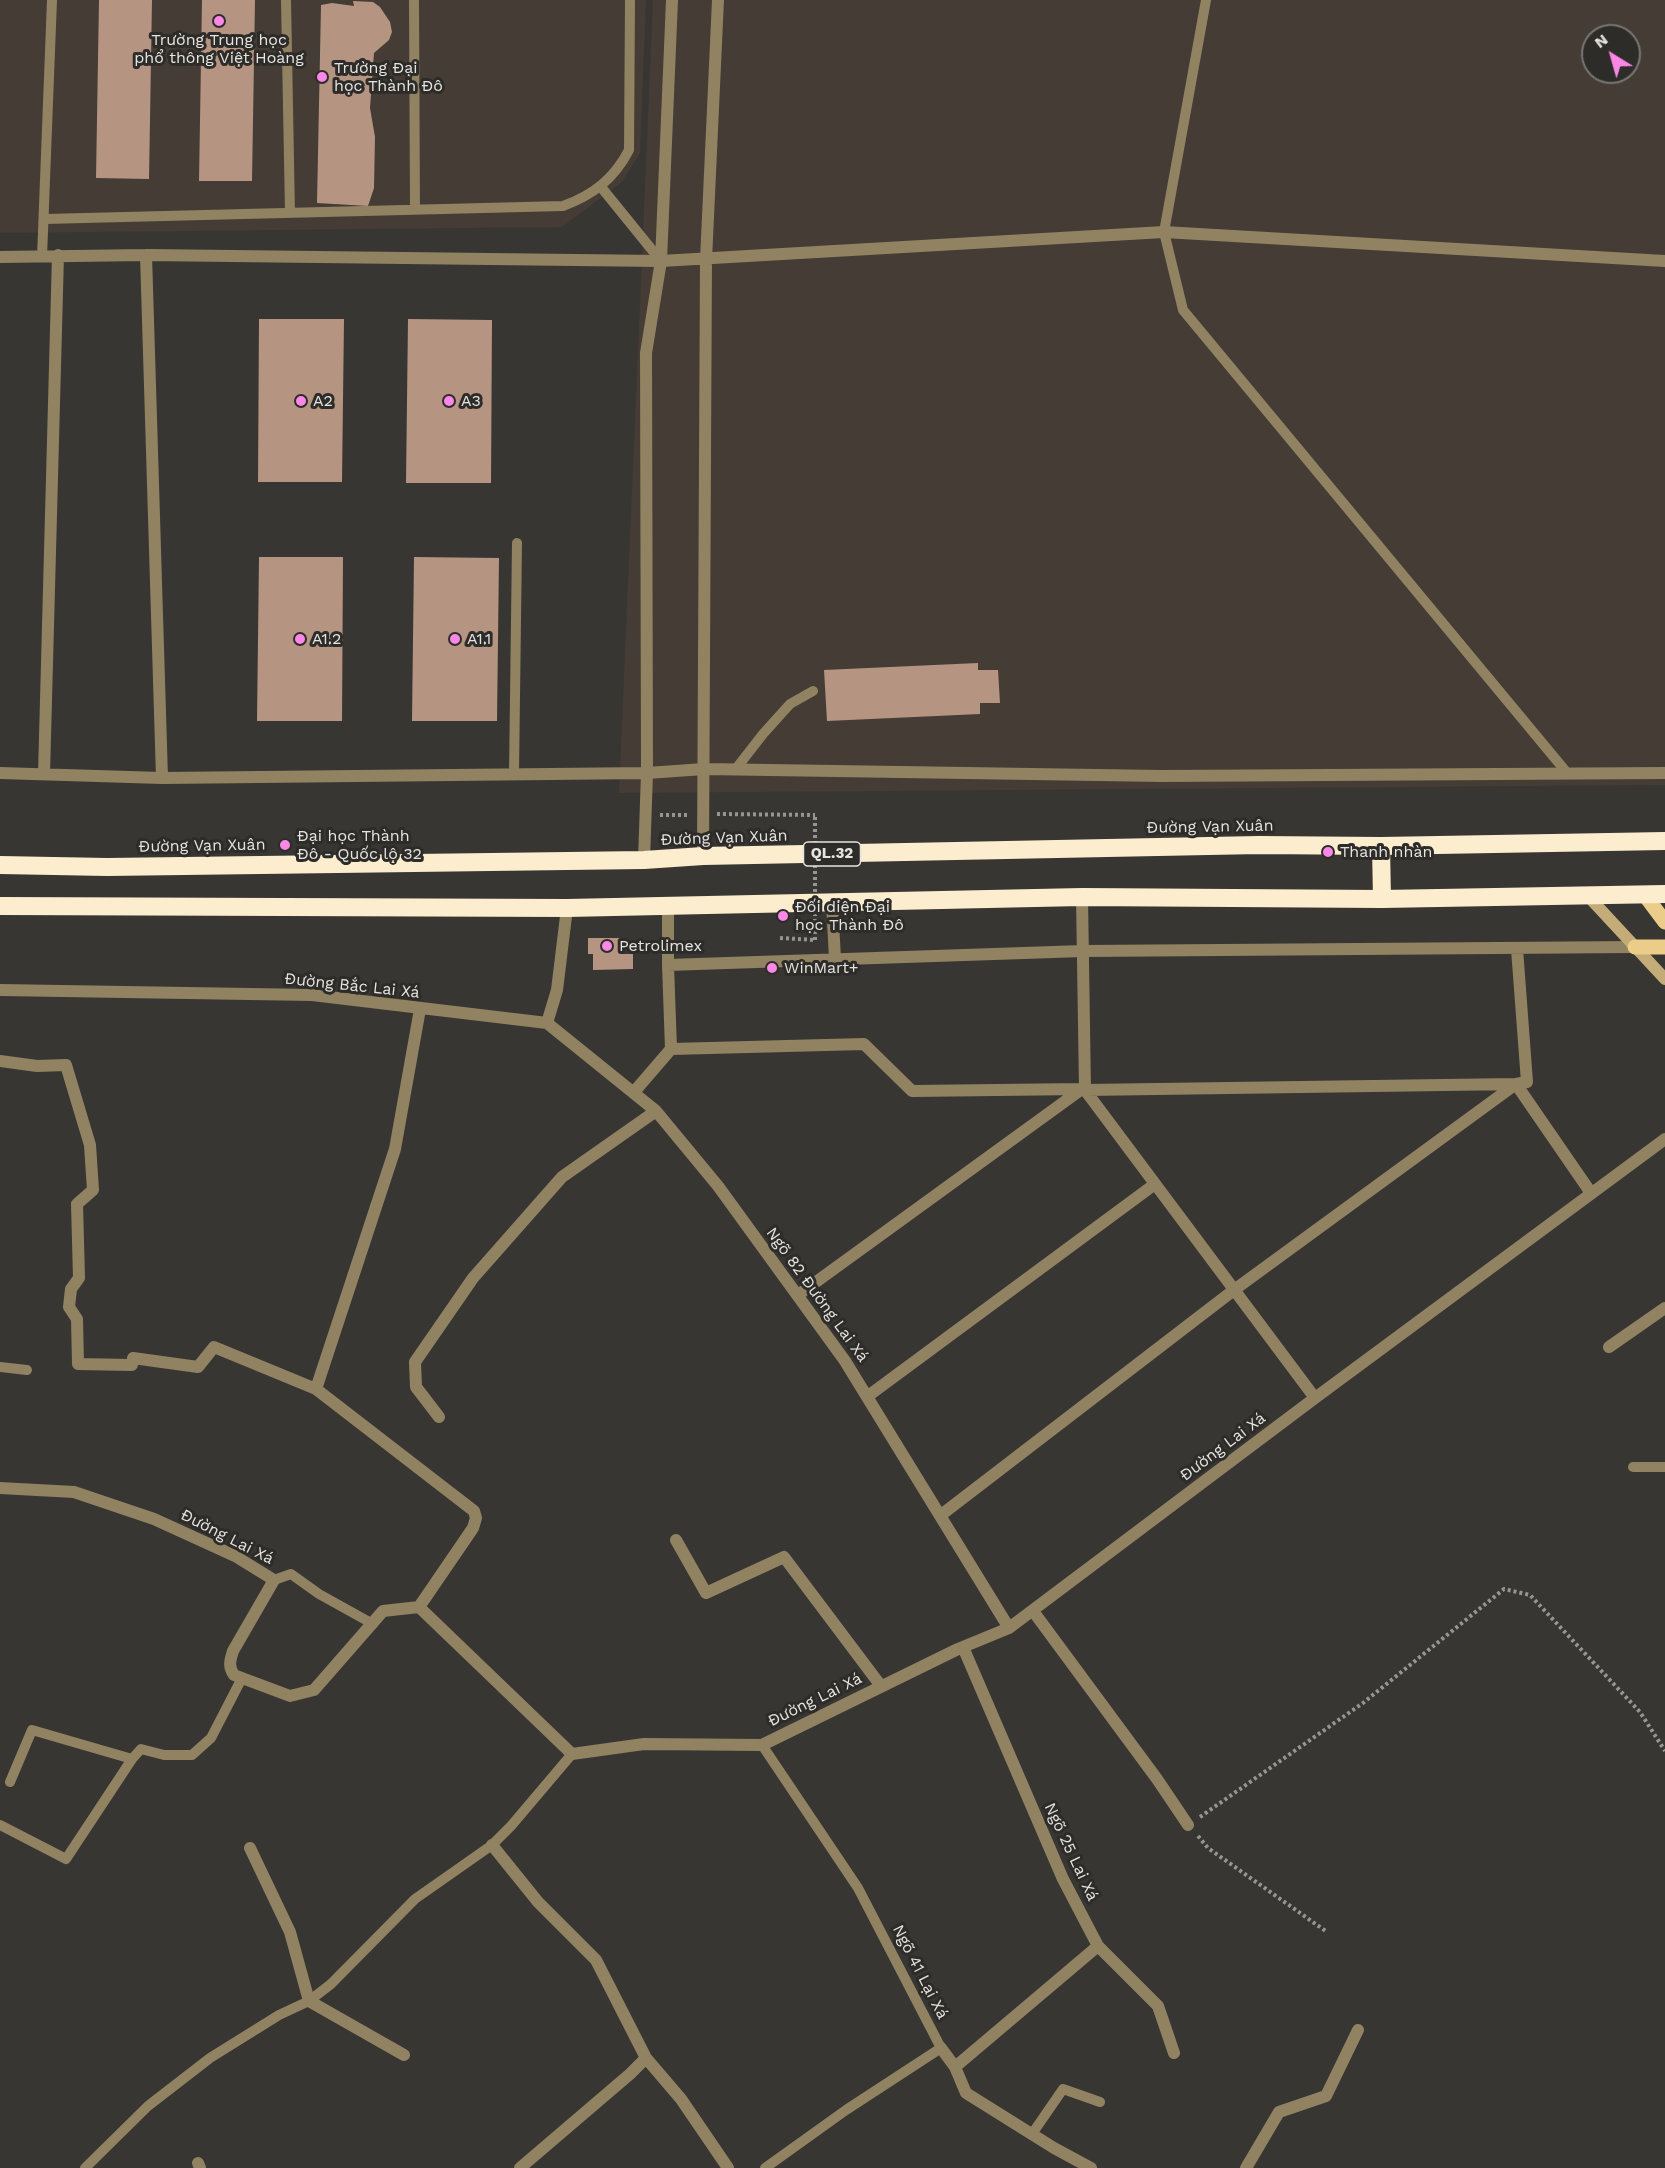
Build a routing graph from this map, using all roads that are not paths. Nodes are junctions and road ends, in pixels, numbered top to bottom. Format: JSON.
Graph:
{"nodes":[{"id":1,"x":52,"y":0,"type":"edge"},
{"id":2,"x":286,"y":0,"type":"edge"},
{"id":3,"x":414,"y":0,"type":"edge"},
{"id":4,"x":630,"y":0,"type":"edge"},
{"id":5,"x":672,"y":0,"type":"edge"},
{"id":6,"x":718,"y":0,"type":"edge"},
{"id":7,"x":1206,"y":0,"type":"edge"},
{"id":8,"x":601,"y":187,"type":"junction"},
{"id":9,"x":415,"y":209,"type":"junction"},
{"id":10,"x":290,"y":213,"type":"junction"},
{"id":11,"x":45,"y":219,"type":"junction"},
{"id":12,"x":1164,"y":232,"type":"junction"},
{"id":13,"x":58,"y":255,"type":"junction"},
{"id":14,"x":146,"y":255,"type":"junction"},
{"id":15,"x":0,"y":256,"type":"edge"},
{"id":16,"x":42,"y":256,"type":"junction"},
{"id":17,"x":706,"y":260,"type":"junction"},
{"id":18,"x":661,"y":261,"type":"junction"},
{"id":19,"x":1665,"y":261,"type":"edge"},
{"id":20,"x":517,"y":543,"type":"dead end"},
{"id":21,"x":813,"y":691,"type":"dead end"},
{"id":22,"x":704,"y":769,"type":"junction"},
{"id":23,"x":735,"y":770,"type":"junction"},
{"id":24,"x":646,"y":772,"type":"junction"},
{"id":25,"x":0,"y":773,"type":"edge"},
{"id":26,"x":1665,"y":773,"type":"edge"},
{"id":27,"x":44,"y":774,"type":"junction"},
{"id":28,"x":514,"y":774,"type":"junction"},
{"id":29,"x":1568,"y":774,"type":"junction"},
{"id":30,"x":162,"y":778,"type":"junction"},
{"id":31,"x":1665,"y":841,"type":"edge"},
{"id":32,"x":1381,"y":846,"type":"junction"},
{"id":33,"x":703,"y":856,"type":"junction"},
{"id":34,"x":644,"y":860,"type":"junction"},
{"id":35,"x":0,"y":865,"type":"edge"},
{"id":36,"x":1644,"y":894,"type":"junction"},
{"id":37,"x":1665,"y":894,"type":"edge"},
{"id":38,"x":1587,"y":895,"type":"junction"},
{"id":39,"x":1082,"y":897,"type":"junction"},
{"id":40,"x":1382,"y":899,"type":"junction"},
{"id":41,"x":832,"y":902,"type":"junction"},
{"id":42,"x":0,"y":906,"type":"edge"},
{"id":43,"x":668,"y":906,"type":"junction"},
{"id":44,"x":567,"y":908,"type":"junction"},
{"id":45,"x":1665,"y":922,"type":"edge"},
{"id":46,"x":1635,"y":947,"type":"junction"},
{"id":47,"x":1665,"y":947,"type":"edge"},
{"id":48,"x":1517,"y":949,"type":"junction"},
{"id":49,"x":1083,"y":951,"type":"junction"},
{"id":50,"x":835,"y":959,"type":"junction"},
{"id":51,"x":668,"y":965,"type":"junction"},
{"id":52,"x":1665,"y":979,"type":"edge"},
{"id":53,"x":0,"y":990,"type":"edge"},
{"id":54,"x":420,"y":1009,"type":"junction"},
{"id":55,"x":548,"y":1023,"type":"junction"},
{"id":56,"x":671,"y":1049,"type":"junction"},
{"id":57,"x":0,"y":1061,"type":"edge"},
{"id":58,"x":1516,"y":1084,"type":"junction"},
{"id":59,"x":1084,"y":1090,"type":"junction"},
{"id":60,"x":634,"y":1092,"type":"junction"},
{"id":61,"x":656,"y":1111,"type":"junction"},
{"id":62,"x":1665,"y":1139,"type":"edge"},
{"id":63,"x":1155,"y":1184,"type":"junction"},
{"id":64,"x":1591,"y":1193,"type":"junction"},
{"id":65,"x":1234,"y":1290,"type":"junction"},
{"id":66,"x":798,"y":1295,"type":"junction"},
{"id":67,"x":1665,"y":1308,"type":"edge"},
{"id":68,"x":1609,"y":1347,"type":"dead end"},
{"id":69,"x":0,"y":1367,"type":"edge"},
{"id":70,"x":27,"y":1370,"type":"dead end"},
{"id":71,"x":316,"y":1389,"type":"junction"},
{"id":72,"x":868,"y":1396,"type":"junction"},
{"id":73,"x":1315,"y":1398,"type":"junction"},
{"id":74,"x":440,"y":1417,"type":"dead end"},
{"id":75,"x":1633,"y":1467,"type":"dead end"},
{"id":76,"x":1665,"y":1467,"type":"edge"},
{"id":77,"x":0,"y":1488,"type":"edge"},
{"id":78,"x":941,"y":1515,"type":"junction"},
{"id":79,"x":676,"y":1540,"type":"dead end"},
{"id":80,"x":274,"y":1580,"type":"junction"},
{"id":81,"x":419,"y":1607,"type":"junction"},
{"id":82,"x":1033,"y":1611,"type":"junction"},
{"id":83,"x":373,"y":1624,"type":"junction"},
{"id":84,"x":1010,"y":1628,"type":"junction"},
{"id":85,"x":963,"y":1647,"type":"junction"},
{"id":86,"x":242,"y":1678,"type":"junction"},
{"id":87,"x":881,"y":1686,"type":"junction"},
{"id":88,"x":762,"y":1745,"type":"junction"},
{"id":89,"x":572,"y":1754,"type":"junction"},
{"id":90,"x":132,"y":1759,"type":"junction"},
{"id":91,"x":10,"y":1782,"type":"dead end"},
{"id":92,"x":0,"y":1825,"type":"edge"},
{"id":93,"x":1188,"y":1825,"type":"road end"},
{"id":94,"x":492,"y":1845,"type":"junction"},
{"id":95,"x":250,"y":1848,"type":"dead end"},
{"id":96,"x":1098,"y":1946,"type":"junction"},
{"id":97,"x":309,"y":2001,"type":"junction"},
{"id":98,"x":1358,"y":2030,"type":"dead end"},
{"id":99,"x":941,"y":2048,"type":"junction"},
{"id":100,"x":1174,"y":2053,"type":"dead end"},
{"id":101,"x":404,"y":2055,"type":"dead end"},
{"id":102,"x":646,"y":2058,"type":"junction"},
{"id":103,"x":955,"y":2067,"type":"junction"},
{"id":104,"x":1100,"y":2102,"type":"dead end"},
{"id":105,"x":1032,"y":2134,"type":"junction"},
{"id":106,"x":85,"y":2168,"type":"edge"},
{"id":107,"x":520,"y":2168,"type":"edge"},
{"id":108,"x":728,"y":2168,"type":"edge"},
{"id":109,"x":765,"y":2168,"type":"edge"},
{"id":110,"x":1091,"y":2168,"type":"edge"},
{"id":111,"x":1246,"y":2168,"type":"edge"}],
"edges":[{"from":1,"to":11,"type":"lane"},
{"from":2,"to":10,"type":"lane"},
{"from":3,"to":9,"type":"lane"},
{"from":4,"to":8,"type":"lane"},
{"from":5,"to":18,"type":"street"},
{"from":6,"to":17,"type":"street"},
{"from":7,"to":12,"type":"lane"},
{"from":8,"to":9,"type":"lane"},
{"from":8,"to":18,"type":"lane"},
{"from":9,"to":10,"type":"lane"},
{"from":10,"to":11,"type":"lane"},
{"from":11,"to":16,"type":"lane"},
{"from":12,"to":17,"type":"street"},
{"from":12,"to":19,"type":"street"},
{"from":12,"to":29,"type":"lane"},
{"from":13,"to":14,"type":"street"},
{"from":13,"to":16,"type":"street"},
{"from":13,"to":27,"type":"street"},
{"from":14,"to":18,"type":"street"},
{"from":14,"to":30,"type":"street"},
{"from":15,"to":16,"type":"street"},
{"from":17,"to":18,"type":"street"},
{"from":17,"to":22,"type":"street"},
{"from":18,"to":24,"type":"street"},
{"from":20,"to":28,"type":"lane"},
{"from":21,"to":23,"type":"lane"},
{"from":22,"to":23,"type":"street"},
{"from":22,"to":24,"type":"street"},
{"from":22,"to":33,"type":"street"},
{"from":23,"to":29,"type":"street"},
{"from":24,"to":28,"type":"street"},
{"from":24,"to":34,"type":"street"},
{"from":25,"to":27,"type":"street"},
{"from":26,"to":29,"type":"street"},
{"from":27,"to":30,"type":"street"},
{"from":28,"to":30,"type":"street"},
{"from":31,"to":32,"type":"highway","name":"Đường Vạn Xuân","number":"QL.32"},
{"from":32,"to":33,"type":"highway","name":"Đường Vạn Xuân","number":"QL.32"},
{"from":32,"to":40,"type":"highway"},
{"from":33,"to":34,"type":"highway","name":"Đường Vạn Xuân","number":"QL.32"},
{"from":34,"to":35,"type":"highway","name":"Đường Vạn Xuân","number":"QL.32"},
{"from":36,"to":37,"type":"highway"},
{"from":36,"to":38,"type":"highway"},
{"from":36,"to":45,"type":"main road"},
{"from":38,"to":40,"type":"highway"},
{"from":38,"to":46,"type":"main road"},
{"from":39,"to":40,"type":"highway"},
{"from":39,"to":41,"type":"highway"},
{"from":39,"to":49,"type":"street"},
{"from":41,"to":43,"type":"highway"},
{"from":41,"to":50,"type":"street"},
{"from":42,"to":44,"type":"highway"},
{"from":43,"to":44,"type":"highway"},
{"from":43,"to":51,"type":"street"},
{"from":44,"to":55,"type":"street"},
{"from":46,"to":47,"type":"main road"},
{"from":46,"to":48,"type":"street"},
{"from":46,"to":52,"type":"main road"},
{"from":48,"to":49,"type":"street"},
{"from":48,"to":58,"type":"street"},
{"from":49,"to":50,"type":"street"},
{"from":49,"to":59,"type":"street"},
{"from":50,"to":51,"type":"street"},
{"from":51,"to":56,"type":"street"},
{"from":53,"to":54,"type":"street","name":"Đường Bắc Lai Xá"},
{"from":54,"to":55,"type":"street","name":"Đường Bắc Lai Xá"},
{"from":54,"to":71,"type":"street"},
{"from":55,"to":60,"type":"street","name":"Ngõ 82 Đường Lai Xá"},
{"from":56,"to":59,"type":"street"},
{"from":56,"to":60,"type":"street"},
{"from":57,"to":71,"type":"street"},
{"from":58,"to":59,"type":"street"},
{"from":58,"to":64,"type":"street"},
{"from":58,"to":65,"type":"street"},
{"from":59,"to":63,"type":"street"},
{"from":59,"to":66,"type":"street"},
{"from":60,"to":61,"type":"street","name":"Ngõ 82 Đường Lai Xá"},
{"from":61,"to":66,"type":"street","name":"Ngõ 82 Đường Lai Xá"},
{"from":61,"to":74,"type":"street"},
{"from":62,"to":64,"type":"street","name":"Đường Lai Xá"},
{"from":63,"to":65,"type":"street"},
{"from":63,"to":72,"type":"street"},
{"from":64,"to":73,"type":"street","name":"Đường Lai Xá"},
{"from":65,"to":73,"type":"street"},
{"from":65,"to":78,"type":"street"},
{"from":66,"to":72,"type":"street","name":"Ngõ 82 Đường Lai Xá"},
{"from":67,"to":68,"type":"street"},
{"from":69,"to":70,"type":"lane"},
{"from":71,"to":81,"type":"street"},
{"from":72,"to":78,"type":"street","name":"Ngõ 82 Đường Lai Xá"},
{"from":73,"to":82,"type":"street","name":"Đường Lai Xá"},
{"from":75,"to":76,"type":"lane"},
{"from":77,"to":80,"type":"street","name":"Đường Lai Xá"},
{"from":78,"to":84,"type":"street","name":"Ngõ 82 Đường Lai Xá"},
{"from":79,"to":87,"type":"street"},
{"from":80,"to":83,"type":"lane"},
{"from":80,"to":86,"type":"street","name":"Đường Lai Xá"},
{"from":81,"to":83,"type":"street"},
{"from":81,"to":89,"type":"street"},
{"from":82,"to":84,"type":"street","name":"Đường Lai Xá"},
{"from":82,"to":93,"type":"street"},
{"from":83,"to":86,"type":"street"},
{"from":84,"to":85,"type":"street","name":"Đường Lai Xá"},
{"from":85,"to":87,"type":"street","name":"Đường Lai Xá"},
{"from":85,"to":96,"type":"street","name":"Ngõ 25 Lai Xá"},
{"from":86,"to":90,"type":"lane"},
{"from":87,"to":88,"type":"street","name":"Đường Lai Xá"},
{"from":88,"to":89,"type":"street","name":"Đường Lai Xá"},
{"from":88,"to":99,"type":"lane","name":"Ngõ 41 Lại Xá"},
{"from":89,"to":94,"type":"lane"},
{"from":90,"to":91,"type":"lane"},
{"from":90,"to":92,"type":"lane"},
{"from":94,"to":97,"type":"lane"},
{"from":94,"to":102,"type":"street"},
{"from":95,"to":97,"type":"street"},
{"from":96,"to":100,"type":"street","name":"Ngõ 25 Lai Xá"},
{"from":96,"to":103,"type":"street"},
{"from":97,"to":101,"type":"street"},
{"from":97,"to":106,"type":"lane"},
{"from":98,"to":111,"type":"street"},
{"from":99,"to":103,"type":"street","name":"Ngõ 41 Lại Xá"},
{"from":99,"to":109,"type":"lane"},
{"from":102,"to":107,"type":"street"},
{"from":102,"to":108,"type":"street"},
{"from":103,"to":105,"type":"street","name":"Ngõ 41 Lại Xá"},
{"from":104,"to":105,"type":"lane"},
{"from":105,"to":110,"type":"street","name":"Ngõ 41 Lại Xá"}]}
